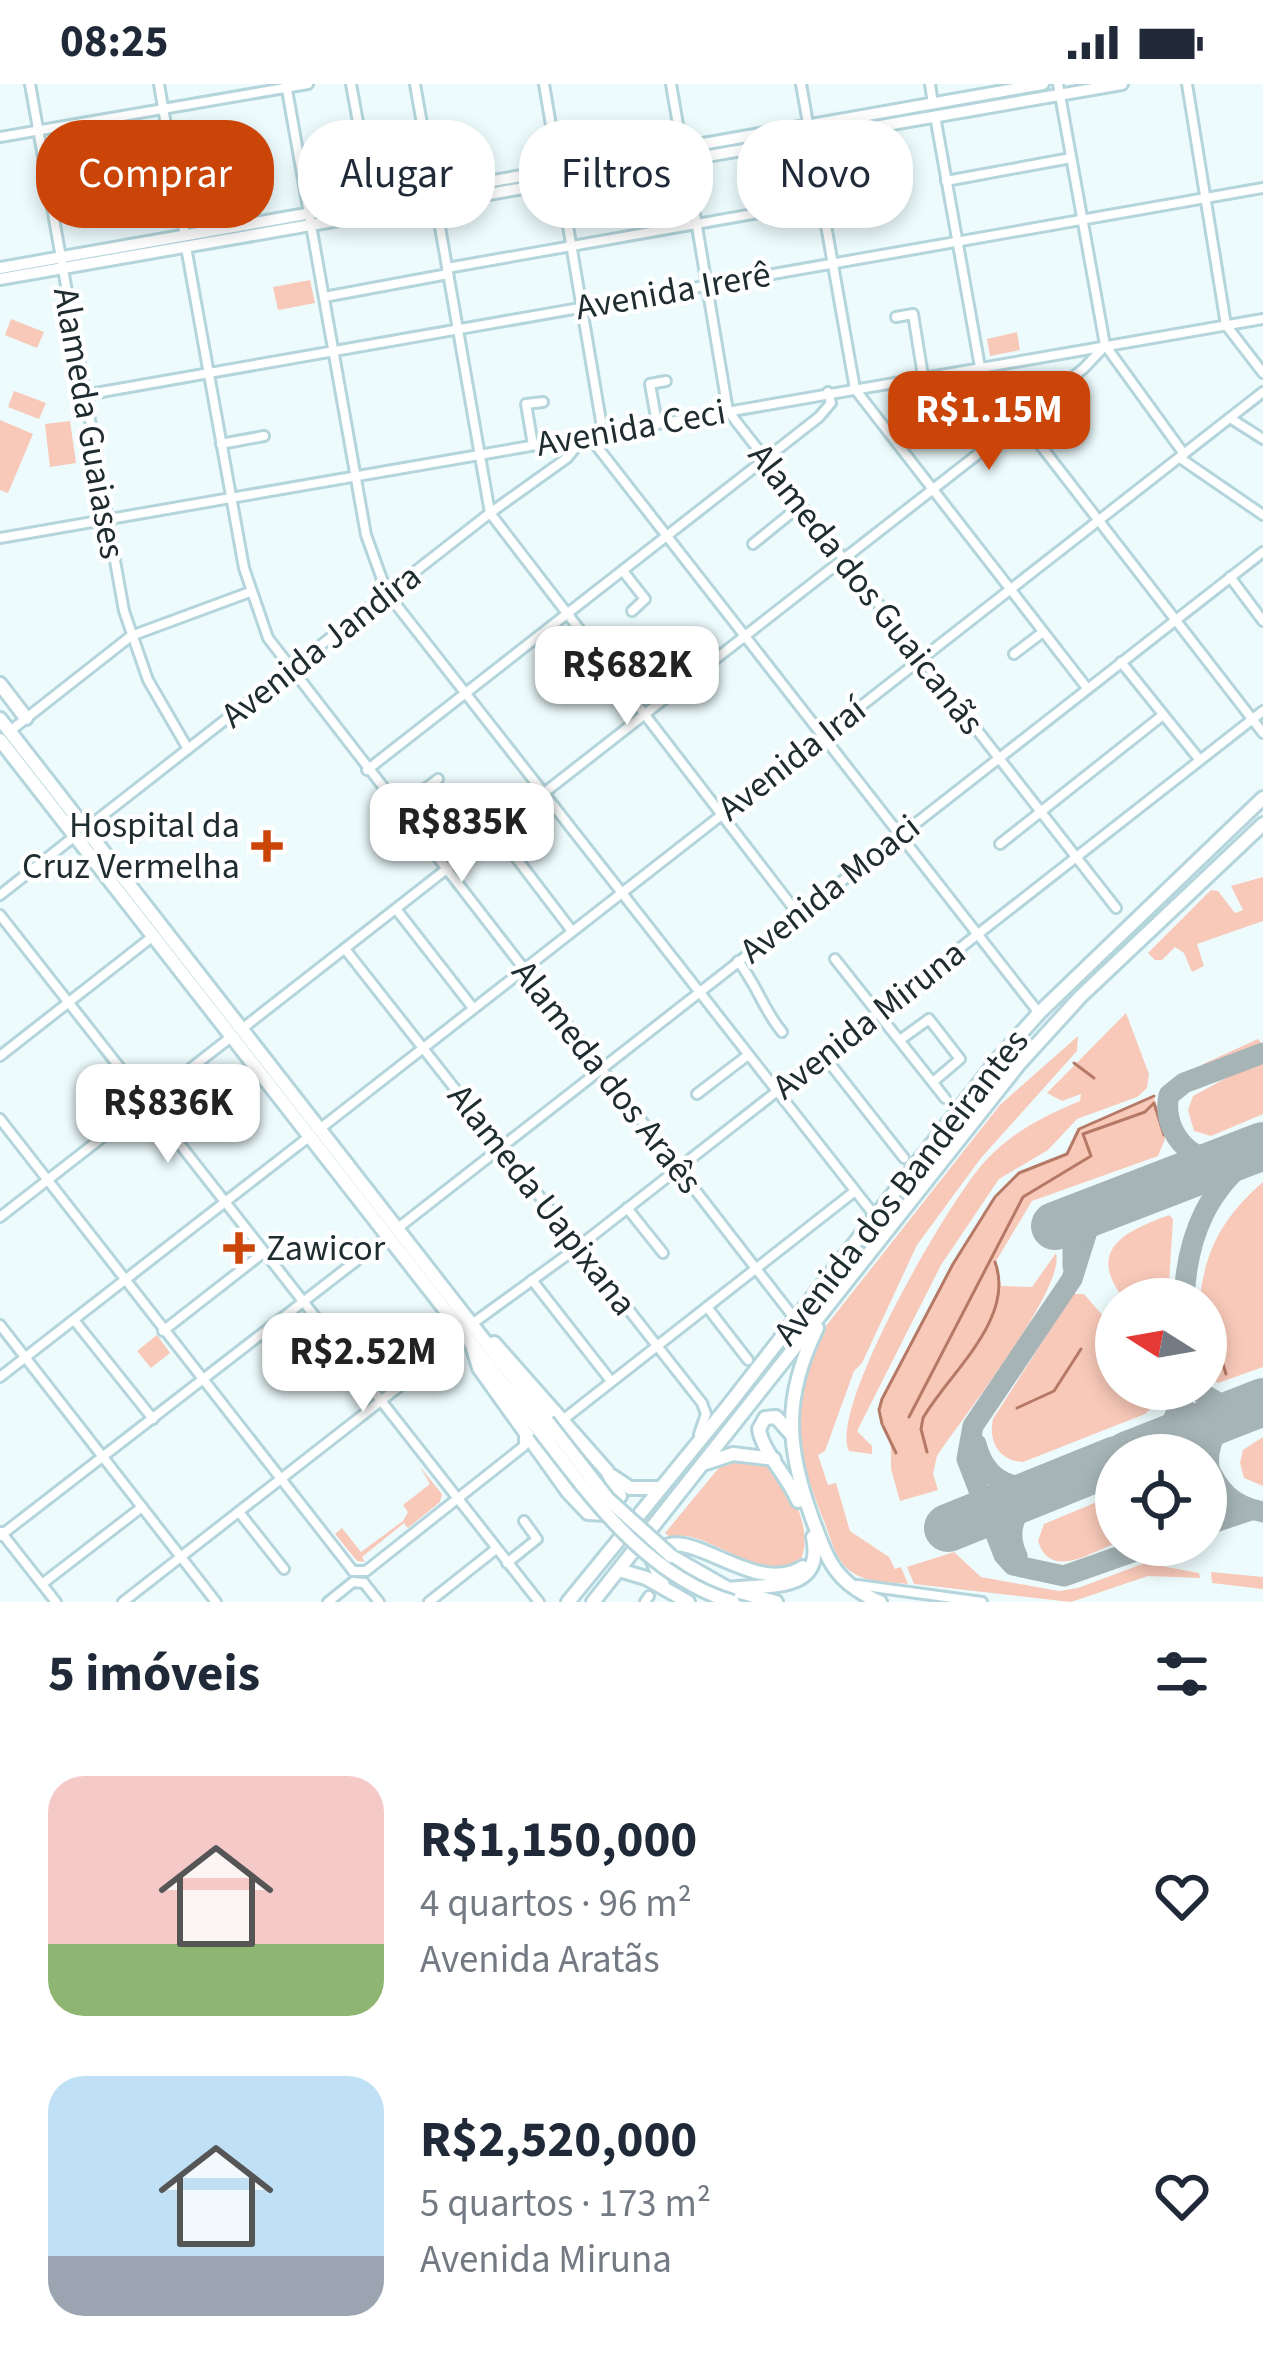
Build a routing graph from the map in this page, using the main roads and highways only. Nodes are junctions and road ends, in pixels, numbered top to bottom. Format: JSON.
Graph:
{"nodes":[{"id":1,"x":1043,"y":84,"type":"edge"},
{"id":2,"x":1122,"y":84,"type":"edge"},
{"id":3,"x":1059,"y":89,"type":"edge"},
{"id":4,"x":934,"y":110,"type":"junction"},
{"id":5,"x":713,"y":143,"type":"edge"},
{"id":6,"x":713,"y":156,"type":"edge"},
{"id":7,"x":298,"y":222,"type":"edge"},
{"id":8,"x":61,"y":263,"type":"junction"},
{"id":9,"x":0,"y":268,"type":"edge"},
{"id":10,"x":0,"y":279,"type":"edge"},
{"id":11,"x":0,"y":684,"type":"edge"},
{"id":12,"x":0,"y":706,"type":"edge"},
{"id":13,"x":26,"y":718,"type":"road end"},
{"id":14,"x":5,"y":737,"type":"edge"},
{"id":15,"x":1263,"y":798,"type":"edge"},
{"id":16,"x":1263,"y":824,"type":"edge"},
{"id":17,"x":238,"y":1032,"type":"junction"},
{"id":18,"x":822,"y":1313,"type":"junction"},
{"id":19,"x":473,"y":1335,"type":"junction"},
{"id":20,"x":791,"y":1434,"type":"junction"},
{"id":21,"x":775,"y":1459,"type":"junction"},
{"id":22,"x":702,"y":1465,"type":"junction"},
{"id":23,"x":607,"y":1471,"type":"junction"},
{"id":24,"x":661,"y":1488,"type":"junction"},
{"id":25,"x":820,"y":1558,"type":"junction"},
{"id":26,"x":619,"y":1570,"type":"junction"},
{"id":27,"x":664,"y":1588,"type":"junction"},
{"id":28,"x":731,"y":1596,"type":"edge"},
{"id":29,"x":568,"y":1602,"type":"edge"},
{"id":30,"x":593,"y":1602,"type":"edge"},
{"id":31,"x":688,"y":1602,"type":"edge"},
{"id":32,"x":776,"y":1602,"type":"edge"},
{"id":33,"x":880,"y":1602,"type":"edge"}],
"edges":[{"from":1,"to":4,"type":"main road"},
{"from":2,"to":3,"type":"main road"},
{"from":3,"to":4,"type":"main road"},
{"from":4,"to":5,"type":"main road"},
{"from":4,"to":6,"type":"main road"},
{"from":7,"to":8,"type":"main road"},
{"from":8,"to":9,"type":"main road"},
{"from":8,"to":10,"type":"main road"},
{"from":11,"to":13,"type":"highway"},
{"from":12,"to":14,"type":"highway"},
{"from":14,"to":17,"type":"highway"},
{"from":14,"to":17,"type":"highway"},
{"from":15,"to":24,"type":"highway","name":"Avenida dos Bandeirantes"},
{"from":16,"to":18,"type":"highway","name":"Avenida dos Bandeirantes"},
{"from":17,"to":19,"type":"highway"},
{"from":18,"to":20,"type":"highway"},
{"from":18,"to":22,"type":"highway","name":"Avenida dos Bandeirantes"},
{"from":19,"to":23,"type":"highway"},
{"from":19,"to":23,"type":"highway"},
{"from":19,"to":28,"type":"highway","bridge":true},
{"from":20,"to":21,"type":"highway"},
{"from":20,"to":25,"type":"highway"},
{"from":21,"to":22,"type":"highway"},
{"from":21,"to":25,"type":"highway"},
{"from":22,"to":26,"type":"highway","name":"Avenida dos Bandeirantes"},
{"from":23,"to":24,"type":"highway"},
{"from":24,"to":29,"type":"highway","name":"Avenida dos Bandeirantes"},
{"from":25,"to":27,"type":"highway"},
{"from":25,"to":28,"type":"highway"},
{"from":25,"to":33,"type":"highway"},
{"from":26,"to":27,"type":"highway"},
{"from":26,"to":30,"type":"highway","name":"Avenida dos Bandeirantes"},
{"from":27,"to":31,"type":"highway"},
{"from":28,"to":32,"type":"highway"}]}
